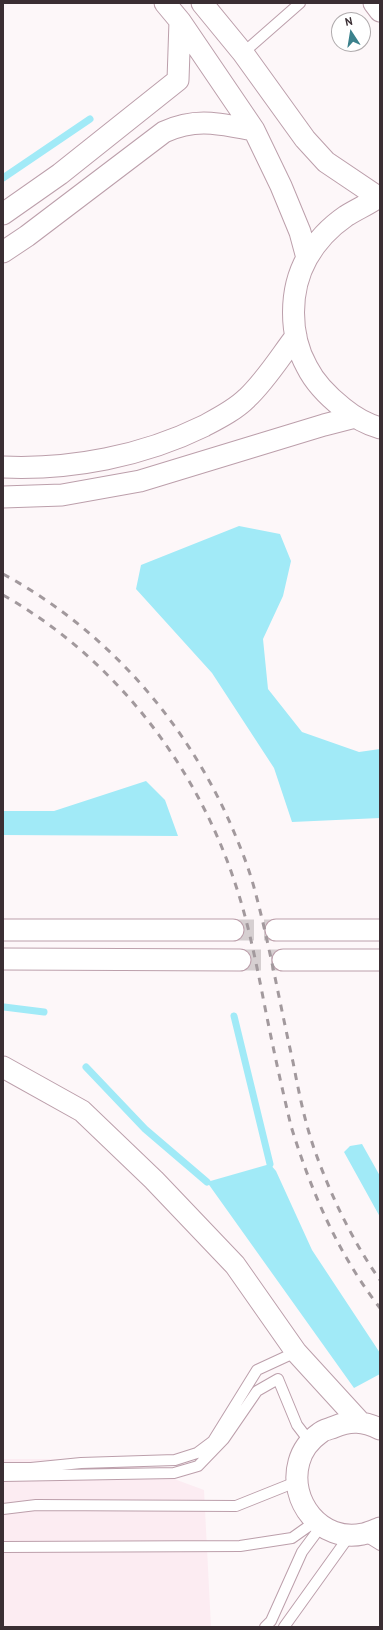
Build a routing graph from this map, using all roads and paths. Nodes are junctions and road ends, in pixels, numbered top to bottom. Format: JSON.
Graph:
{"nodes":[{"id":1,"x":165,"y":3,"type":"edge"},
{"id":2,"x":202,"y":3,"type":"edge"},
{"id":3,"x":300,"y":3,"type":"edge"},
{"id":4,"x":374,"y":3,"type":"edge"},
{"id":5,"x":380,"y":11,"type":"edge"},
{"id":6,"x":180,"y":21,"type":"junction"},
{"id":7,"x":243,"y":53,"type":"junction"},
{"id":8,"x":254,"y":130,"type":"junction"},
{"id":9,"x":379,"y":196,"type":"edge"},
{"id":10,"x":3,"y":214,"type":"edge"},
{"id":11,"x":3,"y":252,"type":"edge"},
{"id":12,"x":307,"y":258,"type":"junction"},
{"id":13,"x":296,"y":336,"type":"junction"},
{"id":14,"x":355,"y":418,"type":"junction"},
{"id":15,"x":380,"y":428,"type":"edge"},
{"id":16,"x":3,"y":467,"type":"edge"},
{"id":17,"x":3,"y":497,"type":"edge"},
{"id":18,"x":3,"y":930,"type":"edge"},
{"id":19,"x":233,"y":930,"type":"tunnel mouth"},
{"id":20,"x":276,"y":930,"type":"tunnel mouth"},
{"id":21,"x":380,"y":930,"type":"edge"},
{"id":22,"x":3,"y":959,"type":"edge"},
{"id":23,"x":240,"y":960,"type":"tunnel mouth"},
{"id":24,"x":283,"y":960,"type":"tunnel mouth"},
{"id":25,"x":380,"y":960,"type":"edge"},
{"id":26,"x":3,"y":1067,"type":"edge"},
{"id":27,"x":296,"y":1352,"type":"junction"},
{"id":28,"x":360,"y":1422,"type":"junction"},
{"id":29,"x":380,"y":1429,"type":"edge"},
{"id":30,"x":310,"y":1442,"type":"junction"},
{"id":31,"x":3,"y":1468,"type":"edge"},
{"id":32,"x":3,"y":1476,"type":"edge"},
{"id":33,"x":296,"y":1482,"type":"junction"},
{"id":34,"x":3,"y":1509,"type":"edge"},
{"id":35,"x":319,"y":1523,"type":"junction"},
{"id":36,"x":368,"y":1535,"type":"edge"},
{"id":37,"x":3,"y":1547,"type":"edge"},
{"id":38,"x":265,"y":1627,"type":"edge"},
{"id":39,"x":284,"y":1627,"type":"edge"}],
"edges":[{"from":1,"to":6,"type":"street"},
{"from":2,"to":7,"type":"street"},
{"from":3,"to":7,"type":"lane"},
{"from":4,"to":5,"type":"street"},
{"from":6,"to":8,"type":"street"},
{"from":6,"to":10,"type":"street"},
{"from":7,"to":9,"type":"street"},
{"from":8,"to":11,"type":"street"},
{"from":8,"to":12,"type":"street"},
{"from":9,"to":12,"type":"street"},
{"from":12,"to":13,"type":"street"},
{"from":13,"to":14,"type":"street"},
{"from":13,"to":16,"type":"street"},
{"from":14,"to":15,"type":"street"},
{"from":14,"to":17,"type":"street"},
{"from":18,"to":19,"type":"street"},
{"from":20,"to":21,"type":"street"},
{"from":22,"to":23,"type":"street"},
{"from":24,"to":25,"type":"street"},
{"from":26,"to":27,"type":"street"},
{"from":27,"to":28,"type":"street"},
{"from":27,"to":31,"type":"lane"},
{"from":28,"to":29,"type":"street"},
{"from":28,"to":30,"type":"street"},
{"from":30,"to":32,"type":"lane"},
{"from":30,"to":33,"type":"street"},
{"from":33,"to":34,"type":"lane"},
{"from":33,"to":35,"type":"street"},
{"from":35,"to":36,"type":"street"},
{"from":35,"to":37,"type":"lane"},
{"from":35,"to":38,"type":"lane"},
{"from":36,"to":39,"type":"lane"}]}
